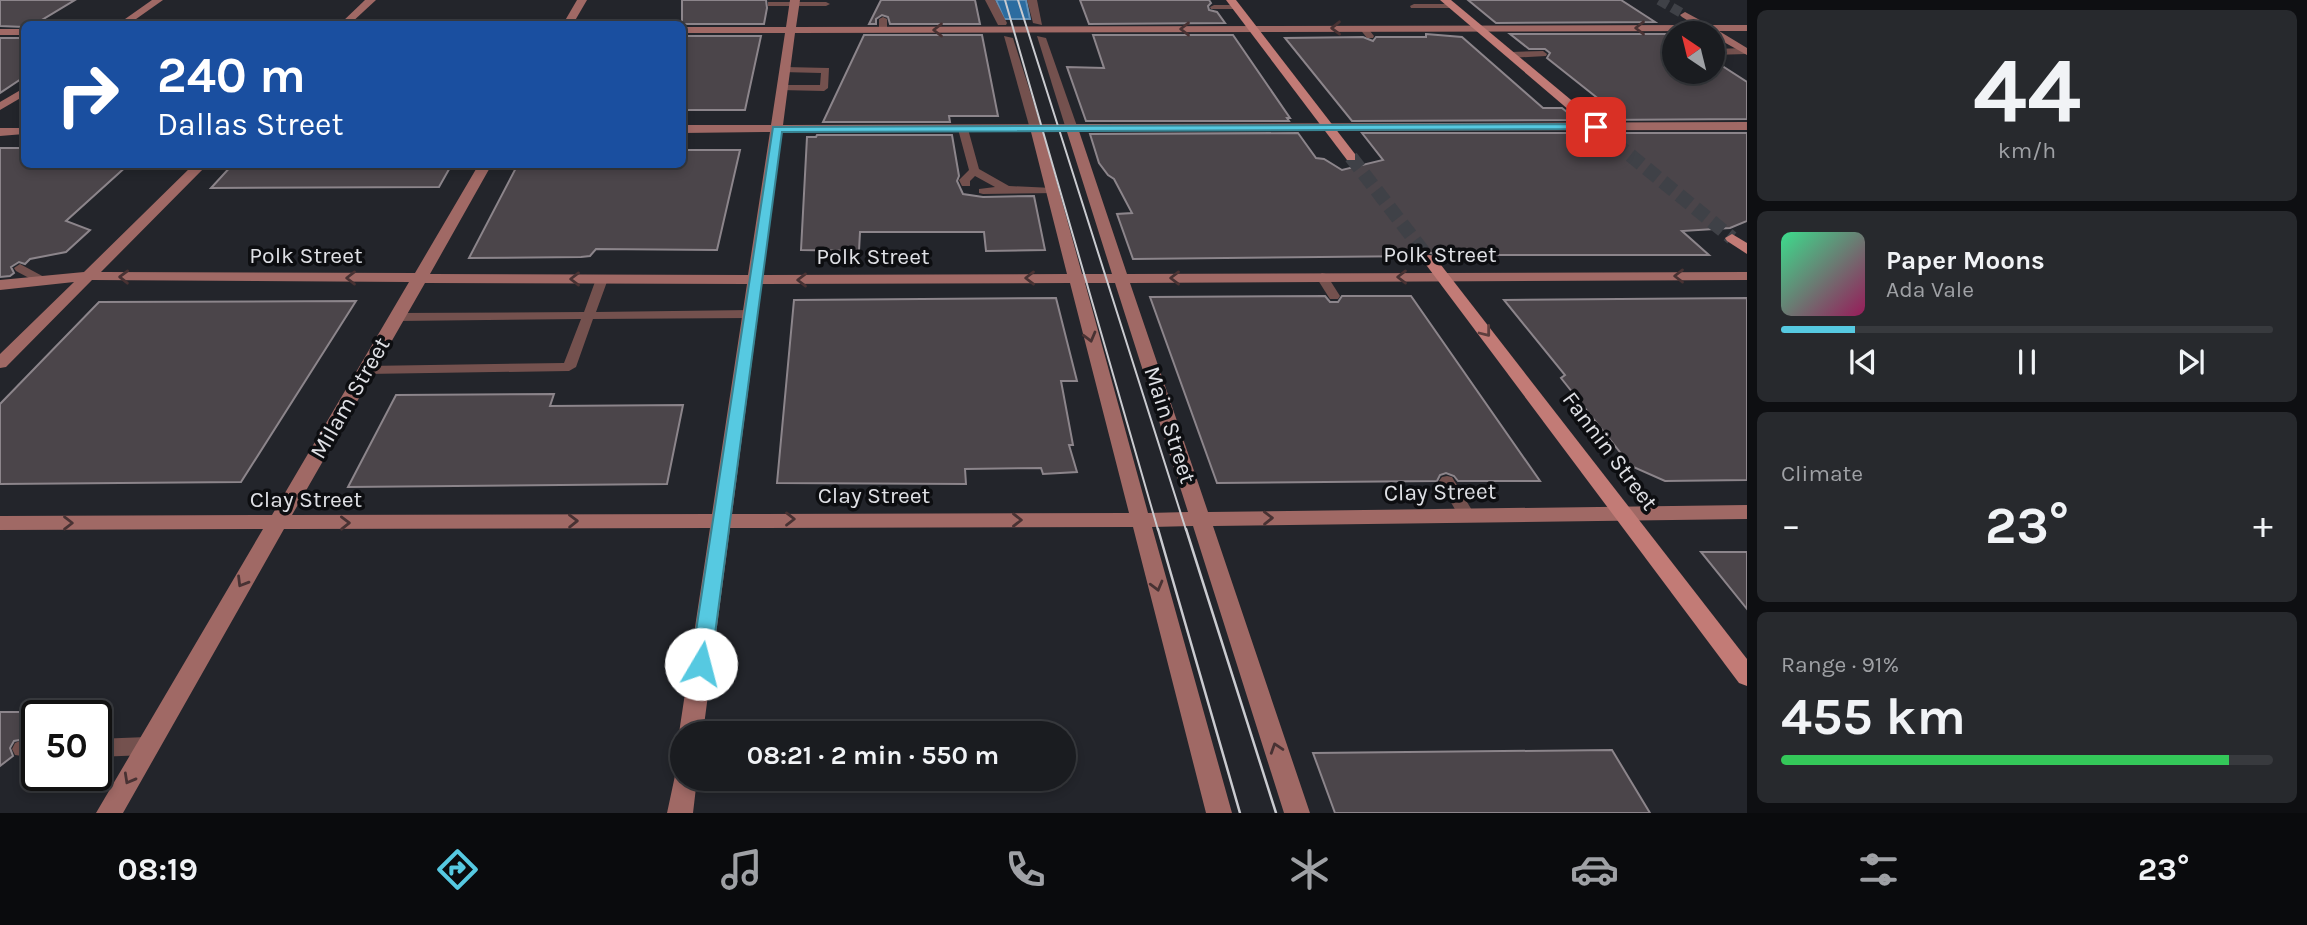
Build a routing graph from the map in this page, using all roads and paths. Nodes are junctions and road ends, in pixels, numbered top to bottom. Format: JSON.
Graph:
{"nodes":[{"id":1,"x":158,"y":0,"type":"edge"},
{"id":2,"x":371,"y":0,"type":"edge"},
{"id":3,"x":582,"y":0,"type":"edge"},
{"id":4,"x":990,"y":0,"type":"edge"},
{"id":5,"x":1032,"y":0,"type":"edge"},
{"id":6,"x":795,"y":2,"type":"edge"},
{"id":7,"x":1448,"y":3,"type":"edge"},
{"id":8,"x":771,"y":4,"type":"dead end"},
{"id":9,"x":826,"y":4,"type":"dead end"},
{"id":10,"x":1234,"y":4,"type":"edge"},
{"id":11,"x":1414,"y":6,"type":"dead end"},
{"id":12,"x":1214,"y":8,"type":"dead end"},
{"id":13,"x":1685,"y":15,"type":"tunnel mouth"},
{"id":14,"x":127,"y":21,"type":"edge"},
{"id":15,"x":348,"y":21,"type":"edge"},
{"id":16,"x":570,"y":21,"type":"edge"},
{"id":17,"x":1695,"y":21,"type":"edge"},
{"id":18,"x":1002,"y":23,"type":"dead end"},
{"id":19,"x":1038,"y":23,"type":"dead end"},
{"id":20,"x":1478,"y":27,"type":"junction"},
{"id":21,"x":1401,"y":28,"type":"junction"},
{"id":22,"x":1747,"y":28,"type":"edge"},
{"id":23,"x":1253,"y":29,"type":"junction"},
{"id":24,"x":1662,"y":29,"type":"edge"},
{"id":25,"x":1726,"y":29,"type":"edge"},
{"id":26,"x":686,"y":30,"type":"edge"},
{"id":27,"x":791,"y":30,"type":"junction"},
{"id":28,"x":0,"y":32,"type":"edge"},
{"id":29,"x":21,"y":32,"type":"edge"},
{"id":30,"x":1410,"y":36,"type":"dead end"},
{"id":31,"x":1041,"y":37,"type":"dead end"},
{"id":32,"x":1008,"y":38,"type":"dead end"},
{"id":33,"x":1726,"y":40,"type":"edge"},
{"id":34,"x":1726,"y":52,"type":"edge"},
{"id":35,"x":1746,"y":52,"type":"edge"},
{"id":36,"x":1543,"y":54,"type":"dead end"},
{"id":37,"x":1510,"y":55,"type":"junction"},
{"id":38,"x":785,"y":70,"type":"junction"},
{"id":39,"x":783,"y":88,"type":"junction"},
{"id":40,"x":21,"y":93,"type":"edge"},
{"id":41,"x":0,"y":107,"type":"edge"},
{"id":42,"x":1747,"y":126,"type":"edge"},
{"id":43,"x":1596,"y":127,"type":"junction"},
{"id":44,"x":1329,"y":128,"type":"junction"},
{"id":45,"x":686,"y":129,"type":"edge"},
{"id":46,"x":777,"y":129,"type":"junction"},
{"id":47,"x":963,"y":129,"type":"junction"},
{"id":48,"x":1036,"y":129,"type":"junction"},
{"id":49,"x":1072,"y":129,"type":"junction"},
{"id":50,"x":21,"y":131,"type":"edge"},
{"id":51,"x":0,"y":132,"type":"edge"},
{"id":52,"x":1614,"y":142,"type":"tunnel mouth"},
{"id":53,"x":1351,"y":157,"type":"tunnel mouth"},
{"id":54,"x":198,"y":168,"type":"edge"},
{"id":55,"x":484,"y":168,"type":"edge"},
{"id":56,"x":974,"y":171,"type":"junction"},
{"id":57,"x":966,"y":184,"type":"dead end"},
{"id":58,"x":1007,"y":188,"type":"junction"},
{"id":59,"x":983,"y":191,"type":"dead end"},
{"id":60,"x":1053,"y":191,"type":"junction"},
{"id":61,"x":1732,"y":238,"type":"tunnel mouth"},
{"id":62,"x":1747,"y":250,"type":"edge"},
{"id":63,"x":1429,"y":259,"type":"tunnel mouth"},
{"id":64,"x":20,"y":268,"type":"dead end"},
{"id":65,"x":89,"y":276,"type":"junction"},
{"id":66,"x":1747,"y":276,"type":"edge"},
{"id":67,"x":1443,"y":277,"type":"junction"},
{"id":68,"x":420,"y":278,"type":"junction"},
{"id":69,"x":1075,"y":278,"type":"junction"},
{"id":70,"x":1123,"y":278,"type":"junction"},
{"id":71,"x":1322,"y":278,"type":"junction"},
{"id":72,"x":602,"y":279,"type":"junction"},
{"id":73,"x":755,"y":280,"type":"junction"},
{"id":74,"x":41,"y":281,"type":"junction"},
{"id":75,"x":0,"y":285,"type":"edge"},
{"id":76,"x":1334,"y":296,"type":"dead end"},
{"id":77,"x":751,"y":314,"type":"junction"},
{"id":78,"x":589,"y":316,"type":"junction"},
{"id":79,"x":397,"y":317,"type":"junction"},
{"id":80,"x":0,"y":363,"type":"edge"},
{"id":81,"x":366,"y":370,"type":"junction"},
{"id":82,"x":1447,"y":481,"type":"dead end"},
{"id":83,"x":1747,"y":512,"type":"edge"},
{"id":84,"x":1625,"y":514,"type":"junction"},
{"id":85,"x":1467,"y":516,"type":"junction"},
{"id":86,"x":722,"y":519,"type":"junction"},
{"id":87,"x":1200,"y":519,"type":"junction"},
{"id":88,"x":1139,"y":520,"type":"junction"},
{"id":89,"x":0,"y":523,"type":"edge"},
{"id":90,"x":277,"y":523,"type":"junction"},
{"id":91,"x":1747,"y":676,"type":"edge"},
{"id":92,"x":693,"y":721,"type":"edge"},
{"id":93,"x":147,"y":746,"type":"junction"},
{"id":94,"x":112,"y":747,"type":"edge"},
{"id":95,"x":683,"y":791,"type":"edge"},
{"id":96,"x":109,"y":813,"type":"edge"},
{"id":97,"x":680,"y":813,"type":"edge"},
{"id":98,"x":1219,"y":813,"type":"edge"},
{"id":99,"x":1297,"y":813,"type":"edge"}],
"edges":[{"from":1,"to":14,"type":"main road"},
{"from":2,"to":15,"type":"main road"},
{"from":3,"to":16,"type":"main road"},
{"from":4,"to":18,"type":"street"},
{"from":5,"to":19,"type":"street"},
{"from":6,"to":8,"type":"lane"},
{"from":6,"to":9,"type":"lane"},
{"from":6,"to":27,"type":"main road"},
{"from":7,"to":11,"type":"lane"},
{"from":7,"to":20,"type":"main road"},
{"from":10,"to":12,"type":"lane"},
{"from":10,"to":23,"type":"main road"},
{"from":13,"to":17,"type":"main road"},
{"from":20,"to":21,"type":"main road"},
{"from":24,"to":20,"type":"main road","one_way":true},
{"from":20,"to":37,"type":"main road"},
{"from":21,"to":23,"type":"main road","one_way":true},
{"from":21,"to":30,"type":"lane"},
{"from":22,"to":25,"type":"main road"},
{"from":23,"to":27,"type":"main road","one_way":true},
{"from":23,"to":44,"type":"main road"},
{"from":26,"to":27,"type":"main road"},
{"from":27,"to":38,"type":"main road"},
{"from":28,"to":29,"type":"main road"},
{"from":31,"to":49,"type":"street","name":"Main Street"},
{"from":32,"to":48,"type":"street"},
{"from":33,"to":35,"type":"main road"},
{"from":34,"to":35,"type":"lane"},
{"from":36,"to":37,"type":"lane"},
{"from":37,"to":43,"type":"main road"},
{"from":38,"to":39,"type":"main road"},
{"from":38,"to":39,"type":"lane"},
{"from":39,"to":46,"type":"main road"},
{"from":40,"to":41,"type":"main road"},
{"from":42,"to":43,"type":"main road"},
{"from":43,"to":44,"type":"main road"},
{"from":43,"to":52,"type":"main road"},
{"from":44,"to":49,"type":"main road"},
{"from":44,"to":53,"type":"main road"},
{"from":45,"to":46,"type":"main road"},
{"from":46,"to":47,"type":"main road"},
{"from":46,"to":73,"type":"main road"},
{"from":47,"to":48,"type":"main road"},
{"from":47,"to":56,"type":"lane"},
{"from":48,"to":49,"type":"main road"},
{"from":48,"to":60,"type":"main road"},
{"from":49,"to":70,"type":"main road","name":"Main Street"},
{"from":50,"to":51,"type":"main road"},
{"from":54,"to":65,"type":"main road"},
{"from":55,"to":68,"type":"main road","name":"Milam Street"},
{"from":56,"to":57,"type":"lane"},
{"from":56,"to":58,"type":"lane"},
{"from":58,"to":59,"type":"lane"},
{"from":58,"to":60,"type":"lane"},
{"from":60,"to":69,"type":"main road"},
{"from":61,"to":62,"type":"main road"},
{"from":63,"to":67,"type":"main road","name":"Fannin Street"},
{"from":64,"to":74,"type":"lane"},
{"from":68,"to":65,"type":"main road","name":"Polk Street","one_way":true},
{"from":65,"to":74,"type":"main road","name":"Polk Street"},
{"from":65,"to":80,"type":"main road"},
{"from":66,"to":67,"type":"main road","name":"Polk Street","one_way":true},
{"from":67,"to":71,"type":"main road","name":"Polk Street","one_way":true},
{"from":67,"to":84,"type":"main road","name":"Fannin Street","one_way":true},
{"from":72,"to":68,"type":"main road","name":"Polk Street","one_way":true},
{"from":68,"to":79,"type":"main road","name":"Milam Street"},
{"from":69,"to":70,"type":"main road","name":"Polk Street"},
{"from":69,"to":73,"type":"main road","name":"Polk Street","one_way":true},
{"from":69,"to":88,"type":"main road","one_way":true},
{"from":71,"to":70,"type":"main road","name":"Polk Street","one_way":true},
{"from":70,"to":87,"type":"main road","name":"Main Street"},
{"from":71,"to":76,"type":"lane"},
{"from":72,"to":73,"type":"main road","name":"Polk Street"},
{"from":72,"to":78,"type":"lane"},
{"from":73,"to":77,"type":"main road"},
{"from":74,"to":75,"type":"main road","name":"Polk Street"},
{"from":77,"to":78,"type":"lane"},
{"from":77,"to":86,"type":"main road"},
{"from":78,"to":79,"type":"lane"},
{"from":78,"to":81,"type":"lane"},
{"from":79,"to":81,"type":"main road","name":"Milam Street"},
{"from":81,"to":90,"type":"main road","name":"Milam Street"},
{"from":82,"to":85,"type":"lane"},
{"from":83,"to":84,"type":"main road","name":"Clay Street"},
{"from":84,"to":85,"type":"main road","name":"Clay Street"},
{"from":84,"to":91,"type":"main road","name":"Fannin Street"},
{"from":87,"to":85,"type":"main road","name":"Clay Street","one_way":true},
{"from":86,"to":88,"type":"main road","name":"Clay Street","one_way":true},
{"from":90,"to":86,"type":"main road","name":"Clay Street","one_way":true},
{"from":86,"to":92,"type":"main road"},
{"from":87,"to":88,"type":"main road","name":"Clay Street"},
{"from":99,"to":87,"type":"main road","name":"Main Street","one_way":true},
{"from":88,"to":98,"type":"main road","one_way":true},
{"from":89,"to":90,"type":"main road","name":"Clay Street","one_way":true},
{"from":90,"to":93,"type":"main road","name":"Milam Street","one_way":true},
{"from":93,"to":94,"type":"lane"},
{"from":93,"to":96,"type":"main road","name":"Milam Street","one_way":true},
{"from":95,"to":97,"type":"main road"}]}
